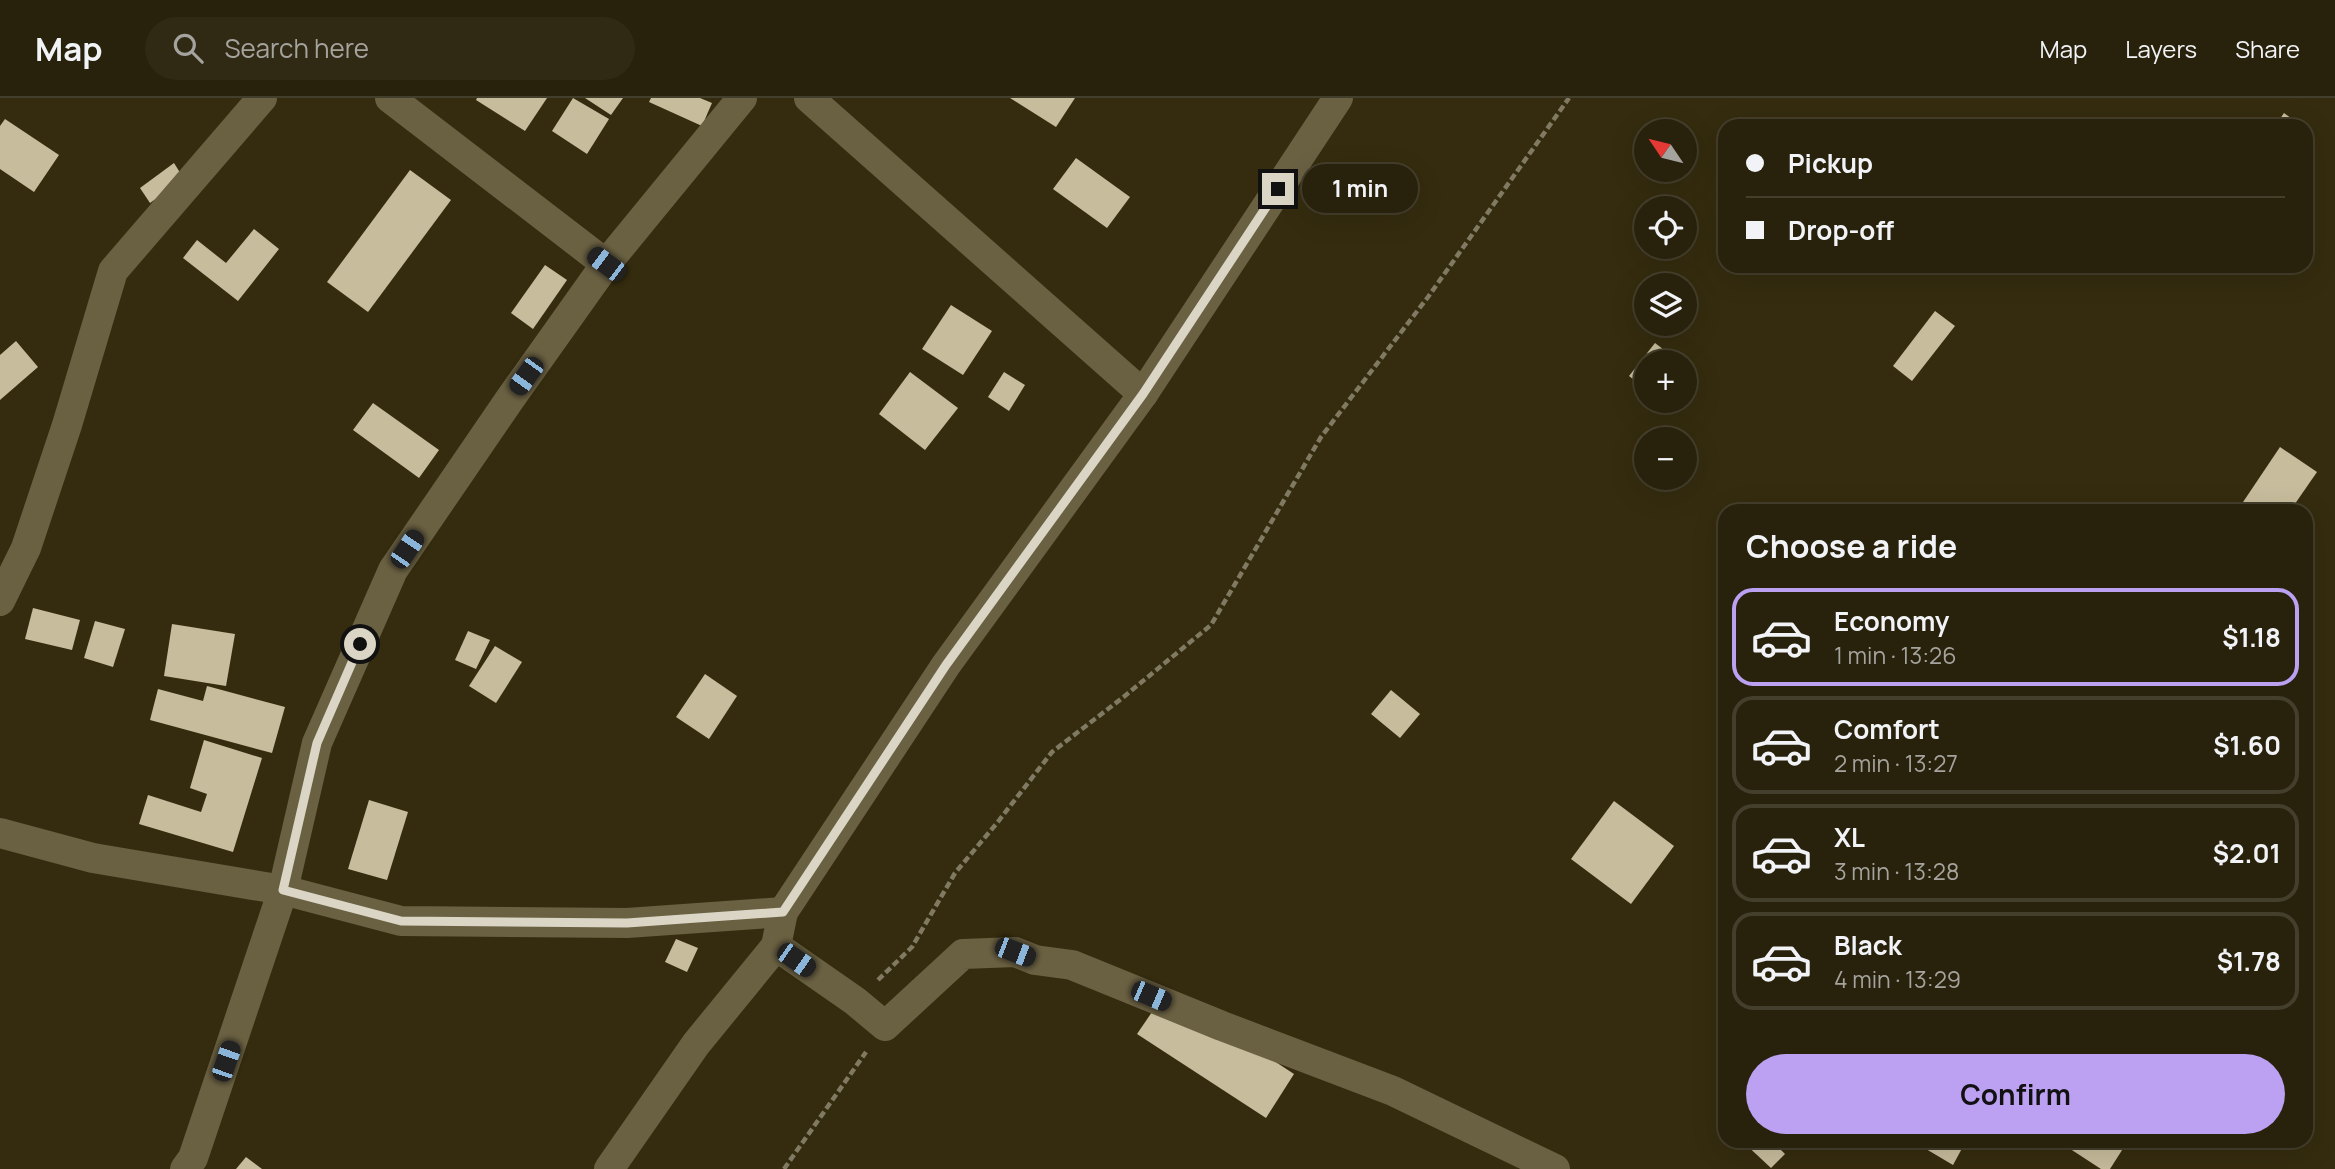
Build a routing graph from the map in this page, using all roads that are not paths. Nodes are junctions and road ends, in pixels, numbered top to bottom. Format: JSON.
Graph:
{"nodes":[{"id":1,"x":262,"y":98,"type":"edge"},
{"id":2,"x":390,"y":98,"type":"edge"},
{"id":3,"x":742,"y":98,"type":"edge"},
{"id":4,"x":809,"y":98,"type":"edge"},
{"id":5,"x":1338,"y":98,"type":"edge"},
{"id":6,"x":606,"y":264,"type":"junction"},
{"id":7,"x":1143,"y":394,"type":"junction"},
{"id":8,"x":0,"y":601,"type":"edge"},
{"id":9,"x":0,"y":833,"type":"edge"},
{"id":10,"x":283,"y":890,"type":"junction"},
{"id":11,"x":783,"y":912,"type":"junction"},
{"id":12,"x":776,"y":946,"type":"junction"},
{"id":13,"x":185,"y":1169,"type":"edge"},
{"id":14,"x":609,"y":1169,"type":"edge"},
{"id":15,"x":1555,"y":1169,"type":"edge"}],
"edges":[{"from":1,"to":8,"type":"street"},
{"from":2,"to":6,"type":"street"},
{"from":3,"to":6,"type":"street"},
{"from":4,"to":7,"type":"street"},
{"from":5,"to":7,"type":"street"},
{"from":6,"to":10,"type":"street"},
{"from":7,"to":11,"type":"street"},
{"from":9,"to":10,"type":"street"},
{"from":10,"to":11,"type":"street"},
{"from":10,"to":13,"type":"street"},
{"from":11,"to":12,"type":"street"},
{"from":12,"to":14,"type":"street"},
{"from":12,"to":15,"type":"street"}]}
